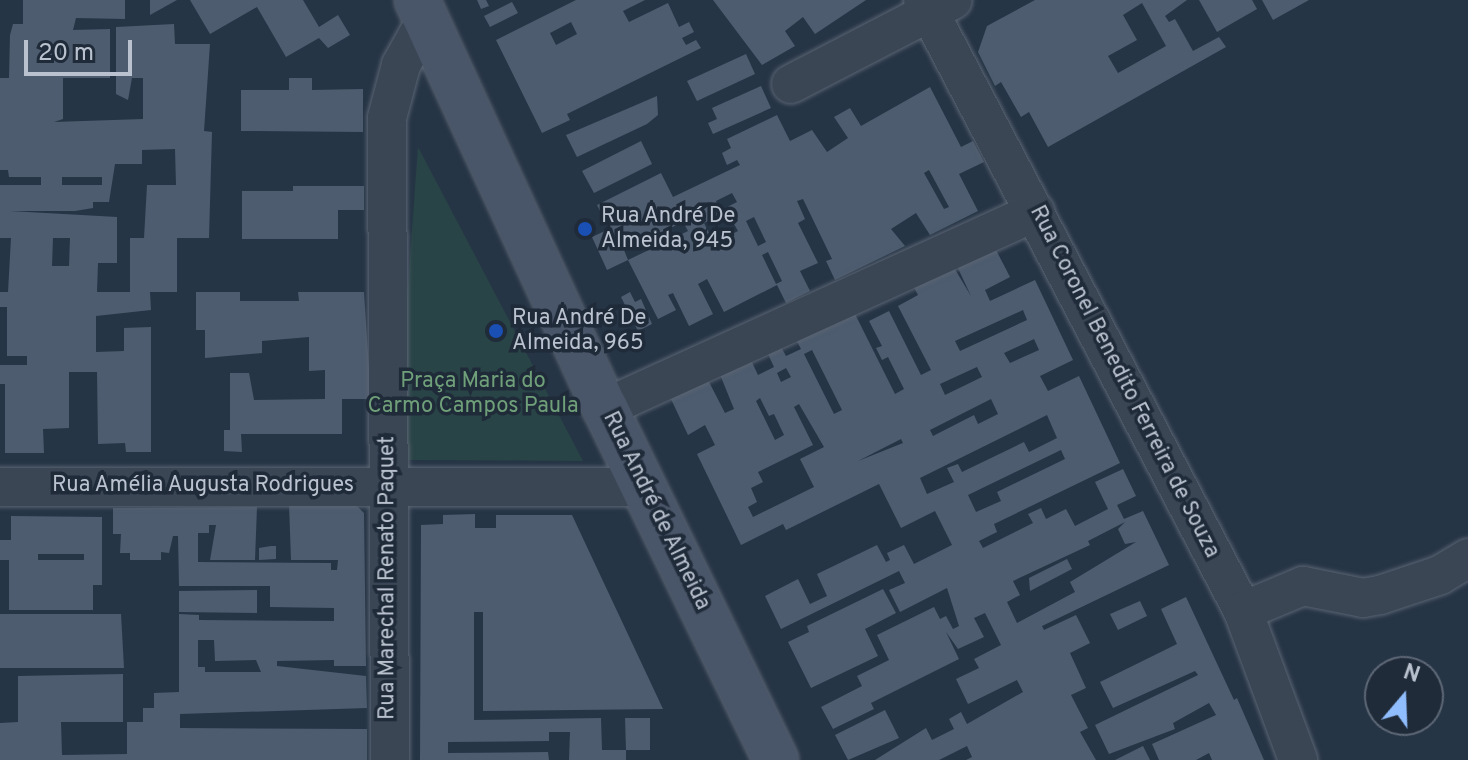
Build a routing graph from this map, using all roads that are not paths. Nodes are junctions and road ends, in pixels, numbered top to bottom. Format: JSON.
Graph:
{"nodes":[{"id":1,"x":936,"y":4,"type":"edge"},
{"id":2,"x":421,"y":10,"type":"edge"},
{"id":3,"x":791,"y":84,"type":"dead end"},
{"id":4,"x":1036,"y":212,"type":"junction"},
{"id":5,"x":605,"y":408,"type":"junction"},
{"id":6,"x":387,"y":485,"type":"junction"},
{"id":7,"x":0,"y":487,"type":"edge"},
{"id":8,"x":646,"y":487,"type":"junction"},
{"id":9,"x":1468,"y":558,"type":"edge"},
{"id":10,"x":1243,"y":611,"type":"junction"},
{"id":11,"x":390,"y":760,"type":"edge"},
{"id":12,"x":776,"y":760,"type":"edge"},
{"id":13,"x":1298,"y":760,"type":"edge"}],
"edges":[{"from":1,"to":3,"type":"street"},
{"from":1,"to":4,"type":"street","name":"Rua Coronel Benedito Ferreira de Souza"},
{"from":2,"to":5,"type":"main road","name":"Rua André de Almeida"},
{"from":2,"to":6,"type":"street","name":"Rua Marechal Renato Paquet"},
{"from":4,"to":5,"type":"street"},
{"from":4,"to":10,"type":"street","name":"Rua Coronel Benedito Ferreira de Souza"},
{"from":5,"to":8,"type":"main road","name":"Rua André de Almeida"},
{"from":6,"to":7,"type":"street","name":"Rua Amélia Augusta Rodrigues"},
{"from":6,"to":8,"type":"street","name":"Rua Amélia Augusta Rodrigues"},
{"from":6,"to":11,"type":"street","name":"Rua Marechal Renato Paquet"},
{"from":8,"to":12,"type":"main road","name":"Rua André de Almeida"},
{"from":9,"to":10,"type":"street"},
{"from":10,"to":13,"type":"street","name":"Rua Coronel Benedito Ferreira de Souza"}]}
